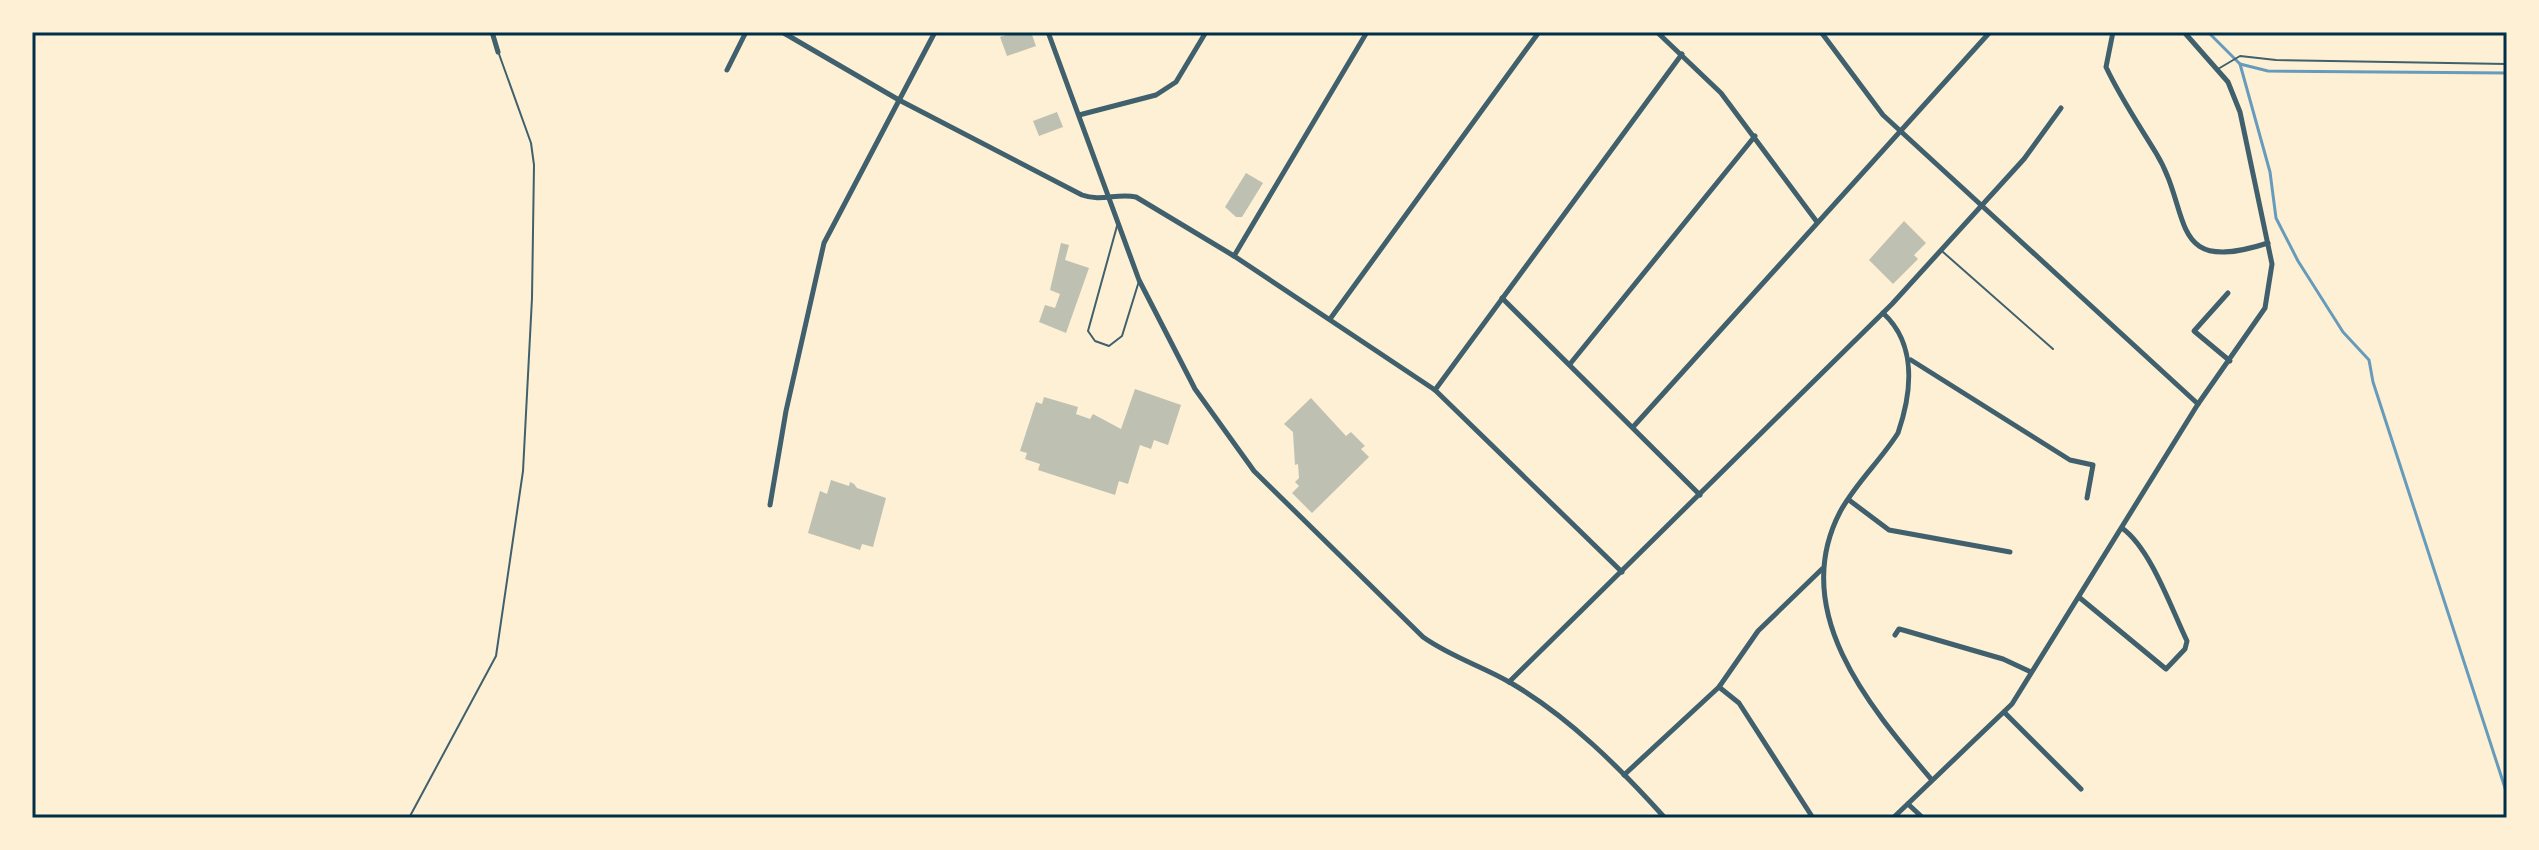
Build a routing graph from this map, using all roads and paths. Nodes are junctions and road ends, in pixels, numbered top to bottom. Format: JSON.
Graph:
{"nodes":[{"id":1,"x":492,"y":32,"type":"edge"},
{"id":2,"x":746,"y":32,"type":"edge"},
{"id":3,"x":782,"y":32,"type":"edge"},
{"id":4,"x":935,"y":32,"type":"edge"},
{"id":5,"x":1048,"y":32,"type":"edge"},
{"id":6,"x":1206,"y":32,"type":"edge"},
{"id":7,"x":1367,"y":32,"type":"edge"},
{"id":8,"x":1539,"y":32,"type":"edge"},
{"id":9,"x":1657,"y":32,"type":"edge"},
{"id":10,"x":1821,"y":32,"type":"edge"},
{"id":11,"x":1990,"y":32,"type":"edge"},
{"id":12,"x":2113,"y":32,"type":"edge"},
{"id":13,"x":2184,"y":32,"type":"edge"},
{"id":14,"x":498,"y":52,"type":"joint"},
{"id":15,"x":1682,"y":54,"type":"junction"},
{"id":16,"x":2507,"y":64,"type":"edge"},
{"id":17,"x":2217,"y":69,"type":"junction"},
{"id":18,"x":727,"y":70,"type":"dead end"},
{"id":19,"x":899,"y":100,"type":"junction"},
{"id":20,"x":2061,"y":108,"type":"dead end"},
{"id":21,"x":1079,"y":115,"type":"junction"},
{"id":22,"x":1902,"y":132,"type":"junction"},
{"id":23,"x":1755,"y":136,"type":"junction"},
{"id":24,"x":1109,"y":197,"type":"junction"},
{"id":25,"x":1982,"y":206,"type":"junction"},
{"id":26,"x":1118,"y":221,"type":"junction"},
{"id":27,"x":1817,"y":222,"type":"junction"},
{"id":28,"x":2268,"y":243,"type":"junction"},
{"id":29,"x":1942,"y":251,"type":"junction"},
{"id":30,"x":1234,"y":256,"type":"junction"},
{"id":31,"x":1139,"y":280,"type":"junction"},
{"id":32,"x":2228,"y":293,"type":"dead end"},
{"id":33,"x":1502,"y":298,"type":"junction"},
{"id":34,"x":1883,"y":313,"type":"junction"},
{"id":35,"x":1330,"y":319,"type":"junction"},
{"id":36,"x":2053,"y":349,"type":"dead end"},
{"id":37,"x":1911,"y":360,"type":"junction"},
{"id":38,"x":2230,"y":361,"type":"junction"},
{"id":39,"x":1570,"y":364,"type":"junction"},
{"id":40,"x":1435,"y":390,"type":"junction"},
{"id":41,"x":2198,"y":404,"type":"junction"},
{"id":42,"x":1633,"y":427,"type":"junction"},
{"id":43,"x":1700,"y":495,"type":"junction"},
{"id":44,"x":2087,"y":498,"type":"dead end"},
{"id":45,"x":1849,"y":500,"type":"junction"},
{"id":46,"x":770,"y":505,"type":"dead end"},
{"id":47,"x":2122,"y":528,"type":"junction"},
{"id":48,"x":2010,"y":552,"type":"dead end"},
{"id":49,"x":1823,"y":569,"type":"junction"},
{"id":50,"x":1622,"y":572,"type":"junction"},
{"id":51,"x":2080,"y":598,"type":"junction"},
{"id":52,"x":1895,"y":635,"type":"dead end"},
{"id":53,"x":2031,"y":672,"type":"junction"},
{"id":54,"x":1509,"y":682,"type":"junction"},
{"id":55,"x":1719,"y":687,"type":"junction"},
{"id":56,"x":2004,"y":712,"type":"junction"},
{"id":57,"x":1624,"y":775,"type":"junction"},
{"id":58,"x":1931,"y":779,"type":"junction"},
{"id":59,"x":2081,"y":789,"type":"dead end"},
{"id":60,"x":1908,"y":804,"type":"junction"},
{"id":61,"x":409,"y":818,"type":"edge"},
{"id":62,"x":1665,"y":818,"type":"edge"},
{"id":63,"x":1813,"y":818,"type":"edge"},
{"id":64,"x":1893,"y":818,"type":"edge"},
{"id":65,"x":1923,"y":818,"type":"edge"}],
"edges":[{"from":1,"to":14,"type":"street"},
{"from":2,"to":18,"type":"street"},
{"from":3,"to":19,"type":"street"},
{"from":4,"to":19,"type":"street"},
{"from":5,"to":21,"type":"street"},
{"from":6,"to":21,"type":"street"},
{"from":7,"to":30,"type":"street"},
{"from":8,"to":35,"type":"street"},
{"from":9,"to":15,"type":"street"},
{"from":10,"to":22,"type":"street"},
{"from":11,"to":22,"type":"street"},
{"from":12,"to":28,"type":"street"},
{"from":13,"to":17,"type":"street"},
{"from":14,"to":61,"type":"lane"},
{"from":15,"to":23,"type":"street"},
{"from":15,"to":33,"type":"street"},
{"from":16,"to":17,"type":"lane"},
{"from":17,"to":28,"type":"street"},
{"from":19,"to":24,"type":"street"},
{"from":19,"to":46,"type":"street"},
{"from":20,"to":25,"type":"street"},
{"from":21,"to":24,"type":"street"},
{"from":22,"to":25,"type":"street"},
{"from":22,"to":27,"type":"street"},
{"from":23,"to":27,"type":"street"},
{"from":23,"to":39,"type":"street"},
{"from":24,"to":26,"type":"street"},
{"from":24,"to":30,"type":"street"},
{"from":25,"to":29,"type":"street"},
{"from":25,"to":41,"type":"street"},
{"from":26,"to":31,"type":"street"},
{"from":26,"to":31,"type":"lane"},
{"from":27,"to":42,"type":"street"},
{"from":28,"to":38,"type":"street"},
{"from":29,"to":34,"type":"street"},
{"from":29,"to":36,"type":"lane"},
{"from":30,"to":35,"type":"street"},
{"from":31,"to":54,"type":"street"},
{"from":32,"to":38,"type":"street"},
{"from":33,"to":39,"type":"street"},
{"from":33,"to":40,"type":"street"},
{"from":34,"to":37,"type":"street"},
{"from":34,"to":43,"type":"street"},
{"from":35,"to":40,"type":"street"},
{"from":37,"to":44,"type":"street"},
{"from":37,"to":45,"type":"street"},
{"from":38,"to":41,"type":"street"},
{"from":39,"to":42,"type":"street"},
{"from":40,"to":50,"type":"street"},
{"from":41,"to":47,"type":"street"},
{"from":42,"to":43,"type":"street"},
{"from":43,"to":50,"type":"street"},
{"from":45,"to":48,"type":"street"},
{"from":45,"to":49,"type":"street"},
{"from":47,"to":51,"type":"street"},
{"from":47,"to":51,"type":"street"},
{"from":49,"to":55,"type":"street"},
{"from":49,"to":58,"type":"street"},
{"from":50,"to":54,"type":"street"},
{"from":51,"to":53,"type":"street"},
{"from":52,"to":53,"type":"street"},
{"from":53,"to":56,"type":"street"},
{"from":54,"to":57,"type":"street"},
{"from":55,"to":57,"type":"street"},
{"from":55,"to":63,"type":"street"},
{"from":56,"to":58,"type":"street"},
{"from":56,"to":59,"type":"street"},
{"from":57,"to":62,"type":"street"},
{"from":58,"to":60,"type":"street"},
{"from":60,"to":64,"type":"street"},
{"from":60,"to":65,"type":"street"}]}
